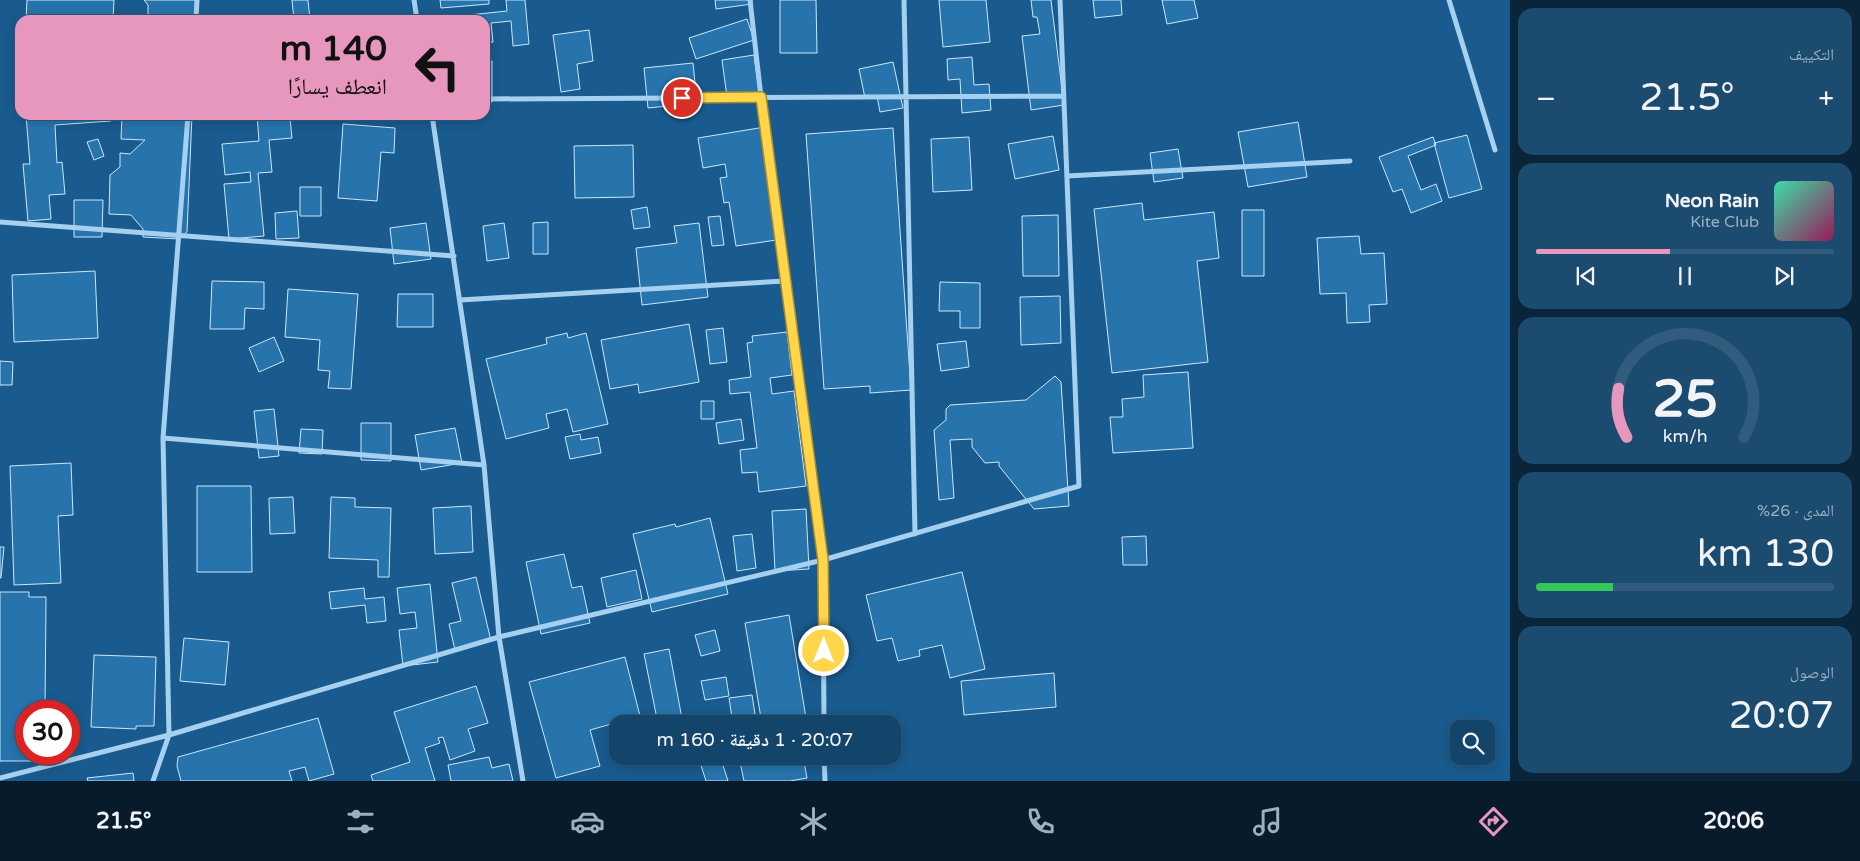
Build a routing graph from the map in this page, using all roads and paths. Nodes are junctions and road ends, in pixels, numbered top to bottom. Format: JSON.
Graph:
{"nodes":[{"id":1,"x":197,"y":0,"type":"edge"},
{"id":2,"x":414,"y":0,"type":"edge"},
{"id":3,"x":750,"y":0,"type":"edge"},
{"id":4,"x":904,"y":0,"type":"edge"},
{"id":5,"x":1060,"y":0,"type":"edge"},
{"id":6,"x":1449,"y":0,"type":"edge"},
{"id":7,"x":196,"y":15,"type":"edge"},
{"id":8,"x":416,"y":15,"type":"edge"},
{"id":9,"x":906,"y":96,"type":"junction"},
{"id":10,"x":1064,"y":96,"type":"junction"},
{"id":11,"x":761,"y":97,"type":"junction"},
{"id":12,"x":490,"y":99,"type":"edge"},
{"id":13,"x":188,"y":120,"type":"edge"},
{"id":14,"x":433,"y":120,"type":"edge"},
{"id":15,"x":1495,"y":150,"type":"dead end"},
{"id":16,"x":1350,"y":161,"type":"dead end"},
{"id":17,"x":1067,"y":176,"type":"junction"},
{"id":18,"x":0,"y":222,"type":"edge"},
{"id":19,"x":179,"y":235,"type":"junction"},
{"id":20,"x":454,"y":256,"type":"junction"},
{"id":21,"x":785,"y":282,"type":"junction"},
{"id":22,"x":460,"y":300,"type":"junction"},
{"id":23,"x":163,"y":438,"type":"junction"},
{"id":24,"x":484,"y":465,"type":"junction"},
{"id":25,"x":915,"y":534,"type":"junction"},
{"id":26,"x":823,"y":560,"type":"junction"},
{"id":27,"x":499,"y":638,"type":"junction"},
{"id":28,"x":824,"y":715,"type":"edge"},
{"id":29,"x":169,"y":735,"type":"junction"},
{"id":30,"x":824,"y":765,"type":"edge"},
{"id":31,"x":0,"y":778,"type":"edge"},
{"id":32,"x":153,"y":781,"type":"edge"},
{"id":33,"x":523,"y":781,"type":"edge"},
{"id":34,"x":825,"y":781,"type":"edge"}],
"edges":[{"from":1,"to":7,"type":"street"},
{"from":2,"to":8,"type":"street"},
{"from":3,"to":11,"type":"street"},
{"from":4,"to":9,"type":"street"},
{"from":5,"to":10,"type":"street"},
{"from":6,"to":15,"type":"street"},
{"from":9,"to":10,"type":"street"},
{"from":9,"to":11,"type":"street"},
{"from":9,"to":25,"type":"street"},
{"from":10,"to":17,"type":"street"},
{"from":11,"to":12,"type":"street"},
{"from":11,"to":21,"type":"street"},
{"from":13,"to":19,"type":"street"},
{"from":14,"to":20,"type":"street"},
{"from":16,"to":17,"type":"street"},
{"from":17,"to":25,"type":"street"},
{"from":18,"to":19,"type":"street"},
{"from":19,"to":20,"type":"street"},
{"from":19,"to":23,"type":"street"},
{"from":20,"to":22,"type":"street"},
{"from":21,"to":22,"type":"street"},
{"from":21,"to":26,"type":"street"},
{"from":22,"to":24,"type":"street"},
{"from":23,"to":24,"type":"street"},
{"from":23,"to":29,"type":"street"},
{"from":24,"to":27,"type":"street"},
{"from":25,"to":26,"type":"street"},
{"from":26,"to":27,"type":"street"},
{"from":26,"to":28,"type":"street"},
{"from":27,"to":29,"type":"street"},
{"from":27,"to":33,"type":"street"},
{"from":29,"to":31,"type":"street"},
{"from":29,"to":32,"type":"street"},
{"from":30,"to":34,"type":"street"}]}
